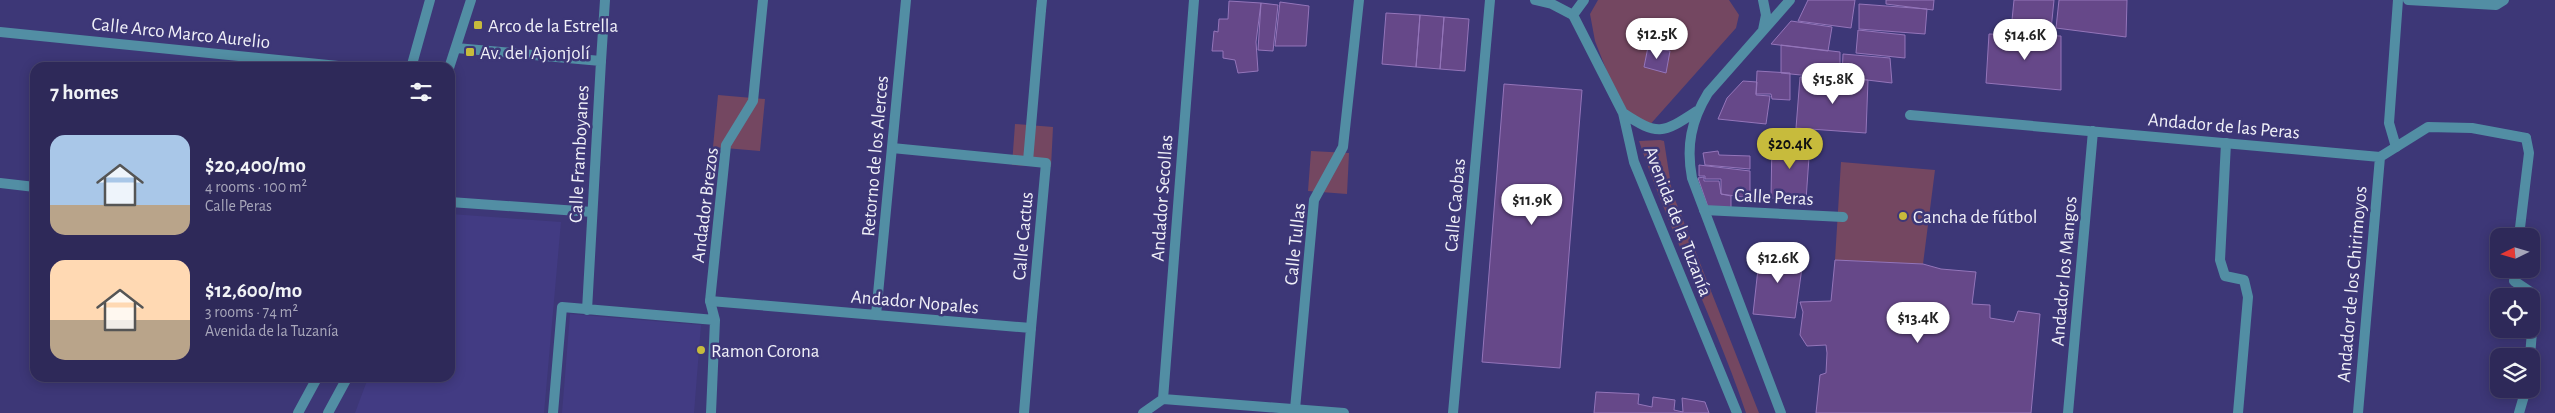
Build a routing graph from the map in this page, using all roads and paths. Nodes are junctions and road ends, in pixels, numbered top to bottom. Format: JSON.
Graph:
{"nodes":[{"id":1,"x":430,"y":0,"type":"edge"},
{"id":2,"x":472,"y":0,"type":"edge"},
{"id":3,"x":605,"y":0,"type":"edge"},
{"id":4,"x":763,"y":0,"type":"edge"},
{"id":5,"x":906,"y":0,"type":"edge"},
{"id":6,"x":1194,"y":0,"type":"edge"},
{"id":7,"x":1359,"y":0,"type":"edge"},
{"id":8,"x":1490,"y":0,"type":"edge"},
{"id":9,"x":1536,"y":0,"type":"edge"},
{"id":10,"x":1584,"y":0,"type":"edge"},
{"id":11,"x":1763,"y":0,"type":"edge"},
{"id":12,"x":1790,"y":0,"type":"edge"},
{"id":13,"x":2398,"y":0,"type":"edge"},
{"id":14,"x":2408,"y":0,"type":"edge"},
{"id":15,"x":2500,"y":3,"type":"edge"},
{"id":16,"x":1041,"y":5,"type":"edge"},
{"id":17,"x":1573,"y":15,"type":"junction"},
{"id":18,"x":1763,"y":31,"type":"junction"},
{"id":19,"x":0,"y":32,"type":"edge"},
{"id":20,"x":456,"y":48,"type":"junction"},
{"id":21,"x":601,"y":61,"type":"junction"},
{"id":22,"x":298,"y":62,"type":"edge"},
{"id":23,"x":412,"y":62,"type":"edge"},
{"id":24,"x":451,"y":62,"type":"edge"},
{"id":25,"x":1697,"y":111,"type":"junction"},
{"id":26,"x":1623,"y":113,"type":"junction"},
{"id":27,"x":1910,"y":115,"type":"dead end"},
{"id":28,"x":2093,"y":131,"type":"junction"},
{"id":29,"x":2226,"y":143,"type":"junction"},
{"id":30,"x":2396,"y":147,"type":"junction"},
{"id":31,"x":892,"y":148,"type":"junction"},
{"id":32,"x":2380,"y":157,"type":"junction"},
{"id":33,"x":1028,"y":161,"type":"junction"},
{"id":34,"x":0,"y":183,"type":"edge"},
{"id":35,"x":30,"y":186,"type":"edge"},
{"id":36,"x":455,"y":202,"type":"edge"},
{"id":37,"x":1704,"y":210,"type":"junction"},
{"id":38,"x":592,"y":212,"type":"junction"},
{"id":39,"x":1843,"y":217,"type":"dead end"},
{"id":40,"x":2520,"y":228,"type":"edge"},
{"id":41,"x":2514,"y":278,"type":"edge"},
{"id":42,"x":710,"y":301,"type":"junction"},
{"id":43,"x":587,"y":310,"type":"junction"},
{"id":44,"x":876,"y":315,"type":"junction"},
{"id":45,"x":716,"y":320,"type":"junction"},
{"id":46,"x":1031,"y":328,"type":"junction"},
{"id":47,"x":2531,"y":348,"type":"edge"},
{"id":48,"x":316,"y":382,"type":"edge"},
{"id":49,"x":345,"y":382,"type":"edge"},
{"id":50,"x":2523,"y":398,"type":"edge"},
{"id":51,"x":1163,"y":399,"type":"junction"},
{"id":52,"x":1295,"y":409,"type":"junction"},
{"id":53,"x":298,"y":413,"type":"edge"},
{"id":54,"x":328,"y":413,"type":"edge"},
{"id":55,"x":553,"y":413,"type":"edge"},
{"id":56,"x":711,"y":413,"type":"edge"},
{"id":57,"x":1024,"y":413,"type":"edge"},
{"id":58,"x":1144,"y":413,"type":"edge"},
{"id":59,"x":1344,"y":413,"type":"edge"},
{"id":60,"x":1453,"y":413,"type":"edge"},
{"id":61,"x":1737,"y":413,"type":"edge"},
{"id":62,"x":1781,"y":413,"type":"edge"},
{"id":63,"x":2068,"y":413,"type":"edge"},
{"id":64,"x":2238,"y":413,"type":"edge"},
{"id":65,"x":2358,"y":413,"type":"edge"},
{"id":66,"x":2519,"y":413,"type":"edge"}],
"edges":[{"from":1,"to":23,"type":"street"},
{"from":2,"to":20,"type":"street"},
{"from":3,"to":21,"type":"street","name":"Calle Framboyanes"},
{"from":4,"to":42,"type":"street","name":"Andador Brezos"},
{"from":5,"to":31,"type":"street","name":"Retorno de los Alerces"},
{"from":6,"to":51,"type":"street","name":"Andador Secollas"},
{"from":7,"to":52,"type":"street","name":"Calle Tullas"},
{"from":8,"to":60,"type":"street","name":"Calle Caobas"},
{"from":9,"to":17,"type":"street"},
{"from":10,"to":17,"type":"street"},
{"from":11,"to":18,"type":"street"},
{"from":12,"to":18,"type":"street","name":"Avenida de la Tuzanía"},
{"from":13,"to":30,"type":"street"},
{"from":14,"to":15,"type":"street"},
{"from":16,"to":33,"type":"street"},
{"from":17,"to":26,"type":"street","name":"Avenida de la Tuzanía"},
{"from":18,"to":25,"type":"street","name":"Avenida de la Tuzanía"},
{"from":19,"to":22,"type":"street","name":"Calle Arco Marco Aurelio"},
{"from":20,"to":21,"type":"street"},
{"from":20,"to":24,"type":"street"},
{"from":21,"to":38,"type":"street","name":"Calle Framboyanes"},
{"from":25,"to":26,"type":"street"},
{"from":25,"to":37,"type":"street","name":"Avenida de la Tuzanía"},
{"from":26,"to":61,"type":"street","name":"Avenida de la Tuzanía"},
{"from":27,"to":28,"type":"street","name":"Andador de las Peras"},
{"from":28,"to":29,"type":"street","name":"Andador de las Peras"},
{"from":28,"to":63,"type":"street","name":"Andador los Mangos"},
{"from":29,"to":32,"type":"street","name":"Andador de las Peras"},
{"from":29,"to":64,"type":"street"},
{"from":30,"to":32,"type":"street"},
{"from":30,"to":40,"type":"street"},
{"from":31,"to":33,"type":"street","name":"Calle Cactus"},
{"from":31,"to":44,"type":"street","name":"Retorno de los Alerces"},
{"from":32,"to":65,"type":"street","name":"Andador de los Chirimoyos"},
{"from":33,"to":46,"type":"street","name":"Calle Cactus"},
{"from":34,"to":35,"type":"street"},
{"from":36,"to":38,"type":"street"},
{"from":37,"to":39,"type":"street","name":"Calle Peras"},
{"from":37,"to":62,"type":"street","name":"Avenida de la Tuzanía"},
{"from":38,"to":43,"type":"street","name":"Calle Framboyanes"},
{"from":41,"to":47,"type":"street"},
{"from":42,"to":44,"type":"street","name":"Andador Nopales"},
{"from":42,"to":45,"type":"street"},
{"from":43,"to":45,"type":"street"},
{"from":43,"to":55,"type":"street"},
{"from":44,"to":46,"type":"street","name":"Andador Nopales"},
{"from":45,"to":56,"type":"street"},
{"from":46,"to":57,"type":"street"},
{"from":48,"to":53,"type":"street"},
{"from":49,"to":54,"type":"street"},
{"from":50,"to":66,"type":"street"},
{"from":51,"to":52,"type":"street"},
{"from":51,"to":58,"type":"street"},
{"from":52,"to":59,"type":"street"}]}
